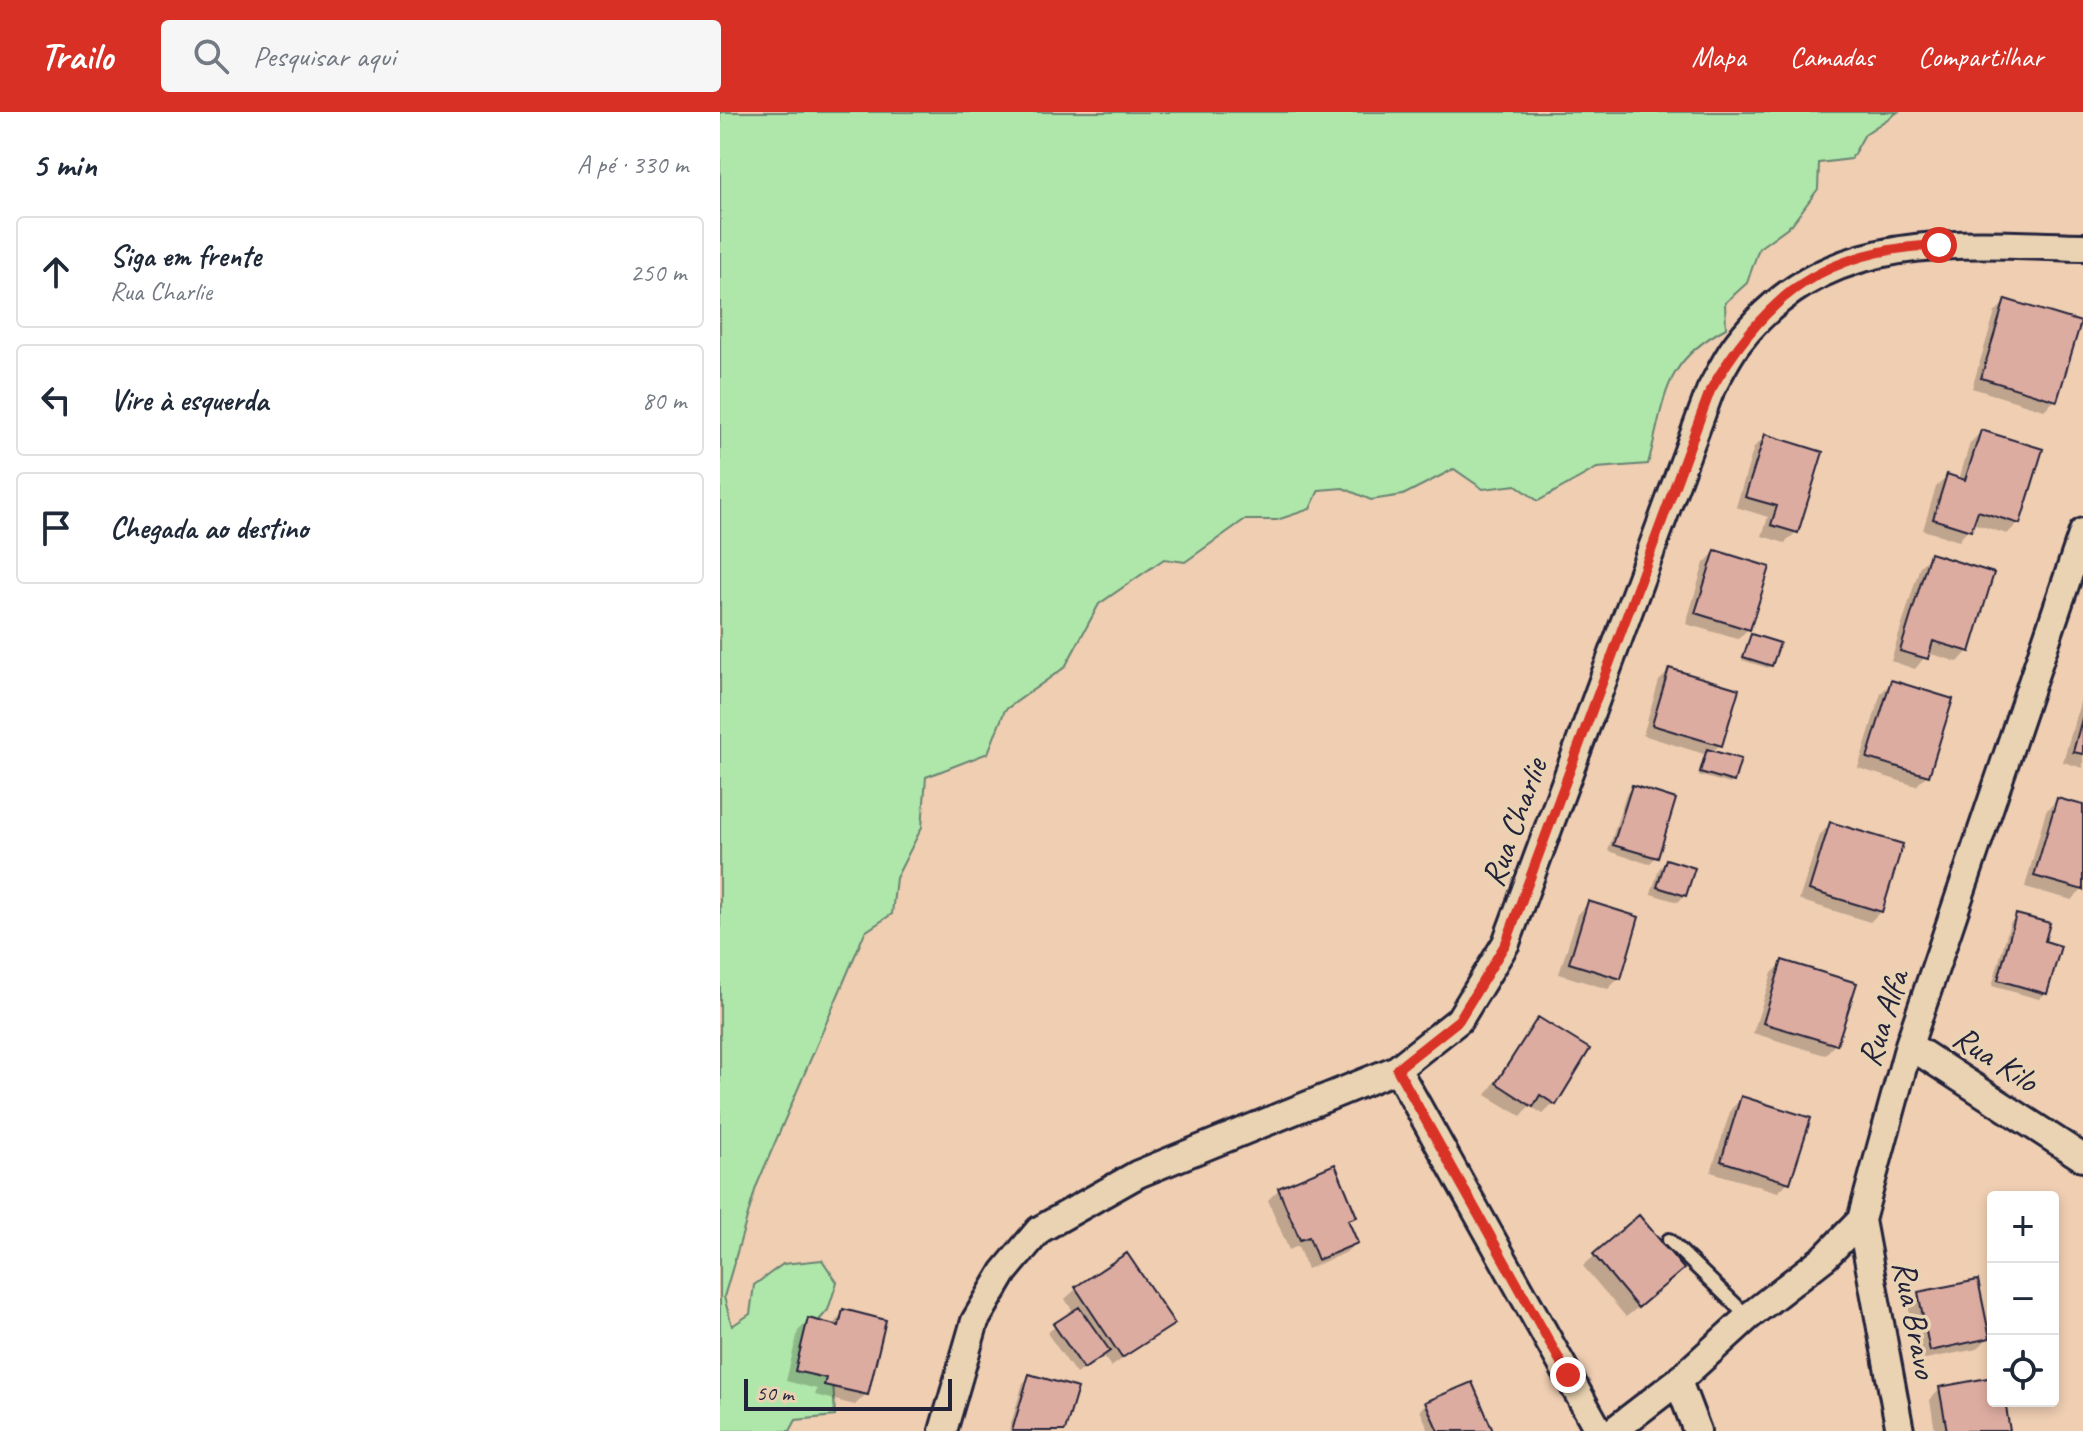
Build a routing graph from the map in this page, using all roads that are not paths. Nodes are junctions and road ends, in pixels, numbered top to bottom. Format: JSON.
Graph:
{"nodes":[{"id":1,"x":2083,"y":247,"type":"edge"},
{"id":2,"x":2083,"y":532,"type":"edge"},
{"id":3,"x":1909,"y":1045,"type":"junction"},
{"id":4,"x":1397,"y":1069,"type":"junction"},
{"id":5,"x":2083,"y":1158,"type":"edge"},
{"id":6,"x":1861,"y":1220,"type":"junction"},
{"id":7,"x":1669,"y":1240,"type":"dead end"},
{"id":8,"x":1748,"y":1317,"type":"junction"},
{"id":9,"x":1678,"y":1381,"type":"junction"},
{"id":10,"x":943,"y":1431,"type":"edge"},
{"id":11,"x":1599,"y":1431,"type":"edge"},
{"id":12,"x":1613,"y":1431,"type":"edge"},
{"id":13,"x":1697,"y":1431,"type":"edge"},
{"id":14,"x":1900,"y":1431,"type":"edge"}],
"edges":[{"from":1,"to":4,"type":"street","name":"Rua Charlie"},
{"from":2,"to":3,"type":"street","name":"Rua Alfa"},
{"from":3,"to":5,"type":"street","name":"Rua Kilo"},
{"from":3,"to":6,"type":"street","name":"Rua Alfa"},
{"from":4,"to":10,"type":"street","name":"Rua Charlie"},
{"from":4,"to":11,"type":"street"},
{"from":6,"to":8,"type":"street","name":"Rua Alfa"},
{"from":6,"to":14,"type":"street","name":"Rua Bravo"},
{"from":7,"to":8,"type":"lane"},
{"from":8,"to":9,"type":"street","name":"Rua Alfa"},
{"from":9,"to":12,"type":"street","name":"Rua Alfa"},
{"from":9,"to":13,"type":"street"}]}
